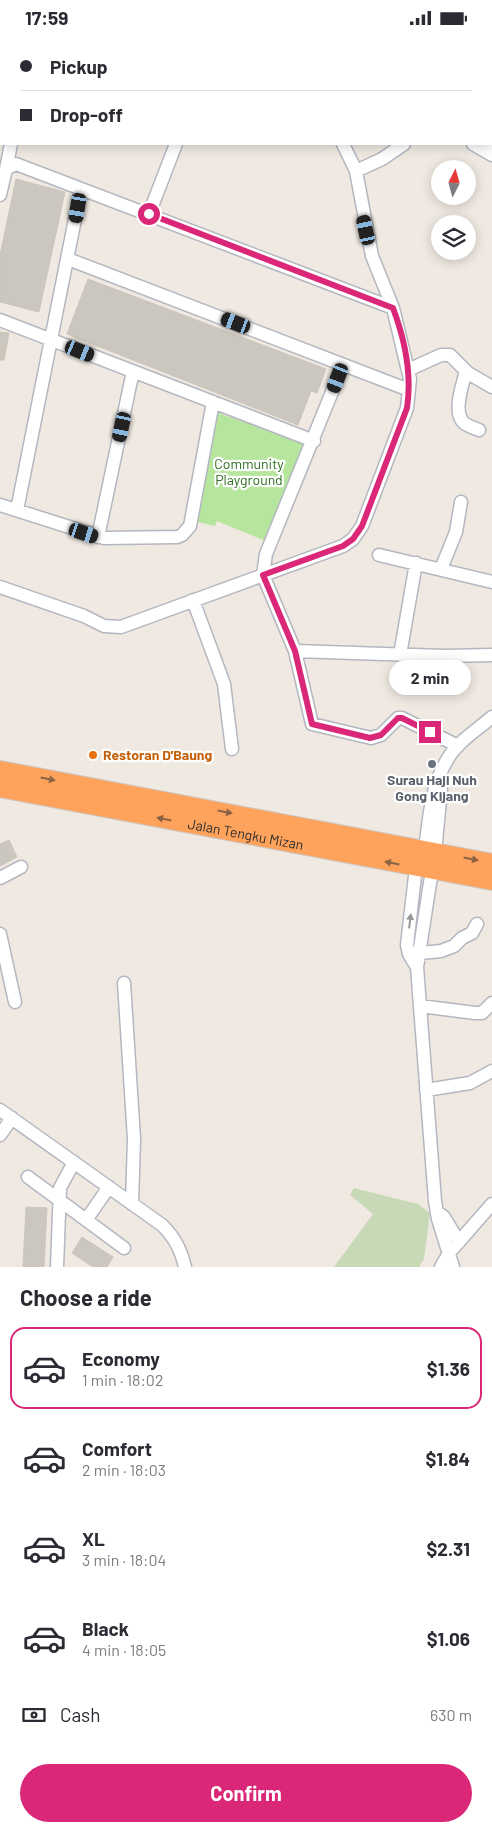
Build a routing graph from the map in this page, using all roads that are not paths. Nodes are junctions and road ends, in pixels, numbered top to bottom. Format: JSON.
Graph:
{"nodes":[{"id":1,"x":11,"y":145,"type":"edge"},
{"id":2,"x":176,"y":145,"type":"edge"},
{"id":3,"x":343,"y":145,"type":"edge"},
{"id":4,"x":403,"y":145,"type":"edge"},
{"id":5,"x":6,"y":169,"type":"junction"},
{"id":6,"x":356,"y":171,"type":"junction"},
{"id":7,"x":81,"y":189,"type":"junction"},
{"id":8,"x":0,"y":195,"type":"edge"},
{"id":9,"x":149,"y":214,"type":"junction"},
{"id":10,"x":68,"y":259,"type":"junction"},
{"id":11,"x":393,"y":308,"type":"junction"},
{"id":12,"x":0,"y":320,"type":"edge"},
{"id":13,"x":51,"y":339,"type":"junction"},
{"id":14,"x":343,"y":365,"type":"junction"},
{"id":15,"x":408,"y":370,"type":"junction"},
{"id":16,"x":133,"y":371,"type":"junction"},
{"id":17,"x":466,"y":371,"type":"junction"},
{"id":18,"x":492,"y":387,"type":"edge"},
{"id":19,"x":409,"y":390,"type":"junction"},
{"id":20,"x":214,"y":402,"type":"junction"},
{"id":21,"x":479,"y":430,"type":"dead end"},
{"id":22,"x":314,"y":441,"type":"junction"},
{"id":23,"x":462,"y":502,"type":"dead end"},
{"id":24,"x":0,"y":505,"type":"edge"},
{"id":25,"x":17,"y":510,"type":"junction"},
{"id":26,"x":98,"y":537,"type":"junction"},
{"id":27,"x":379,"y":555,"type":"dead end"},
{"id":28,"x":416,"y":563,"type":"junction"},
{"id":29,"x":441,"y":569,"type":"junction"},
{"id":30,"x":263,"y":575,"type":"junction"},
{"id":31,"x":492,"y":582,"type":"edge"},
{"id":32,"x":0,"y":587,"type":"edge"},
{"id":33,"x":193,"y":600,"type":"junction"},
{"id":34,"x":295,"y":651,"type":"junction"},
{"id":35,"x":400,"y":655,"type":"junction"},
{"id":36,"x":492,"y":655,"type":"edge"},
{"id":37,"x":492,"y":717,"type":"edge"},
{"id":38,"x":458,"y":746,"type":"junction"},
{"id":39,"x":232,"y":749,"type":"dead end"},
{"id":40,"x":0,"y":770,"type":"edge"},
{"id":41,"x":0,"y":788,"type":"edge"},
{"id":42,"x":430,"y":851,"type":"junction"},
{"id":43,"x":492,"y":863,"type":"edge"},
{"id":44,"x":21,"y":867,"type":"dead end"},
{"id":45,"x":424,"y":868,"type":"junction"},
{"id":46,"x":0,"y":878,"type":"edge"},
{"id":47,"x":492,"y":881,"type":"edge"},
{"id":48,"x":477,"y":924,"type":"dead end"},
{"id":49,"x":0,"y":934,"type":"edge"},
{"id":50,"x":413,"y":954,"type":"junction"},
{"id":51,"x":124,"y":983,"type":"dead end"},
{"id":52,"x":14,"y":1002,"type":"dead end"},
{"id":53,"x":492,"y":1003,"type":"edge"},
{"id":54,"x":420,"y":1006,"type":"junction"},
{"id":55,"x":492,"y":1071,"type":"edge"},
{"id":56,"x":426,"y":1090,"type":"junction"},
{"id":57,"x":0,"y":1110,"type":"edge"},
{"id":58,"x":12,"y":1119,"type":"junction"},
{"id":59,"x":0,"y":1135,"type":"edge"},
{"id":60,"x":74,"y":1163,"type":"junction"},
{"id":61,"x":28,"y":1177,"type":"dead end"},
{"id":62,"x":109,"y":1187,"type":"junction"},
{"id":63,"x":59,"y":1199,"type":"junction"},
{"id":64,"x":132,"y":1204,"type":"junction"},
{"id":65,"x":492,"y":1204,"type":"edge"},
{"id":66,"x":438,"y":1212,"type":"junction"},
{"id":67,"x":86,"y":1220,"type":"junction"},
{"id":68,"x":459,"y":1242,"type":"junction"},
{"id":69,"x":124,"y":1248,"type":"dead end"},
{"id":70,"x":449,"y":1253,"type":"junction"},
{"id":71,"x":57,"y":1267,"type":"edge"},
{"id":72,"x":185,"y":1267,"type":"edge"},
{"id":73,"x":441,"y":1267,"type":"edge"},
{"id":74,"x":453,"y":1267,"type":"edge"}],
"edges":[{"from":1,"to":5,"type":"street"},
{"from":2,"to":9,"type":"street"},
{"from":3,"to":6,"type":"street"},
{"from":4,"to":6,"type":"street"},
{"from":5,"to":7,"type":"street"},
{"from":5,"to":8,"type":"street"},
{"from":6,"to":11,"type":"street"},
{"from":7,"to":9,"type":"street"},
{"from":7,"to":10,"type":"street"},
{"from":9,"to":11,"type":"street"},
{"from":10,"to":13,"type":"street"},
{"from":10,"to":14,"type":"street"},
{"from":11,"to":15,"type":"street"},
{"from":12,"to":13,"type":"street"},
{"from":13,"to":16,"type":"street"},
{"from":13,"to":25,"type":"street"},
{"from":14,"to":19,"type":"street"},
{"from":14,"to":22,"type":"street"},
{"from":15,"to":17,"type":"street"},
{"from":15,"to":19,"type":"street"},
{"from":16,"to":20,"type":"street"},
{"from":16,"to":26,"type":"street"},
{"from":17,"to":18,"type":"street"},
{"from":17,"to":21,"type":"street"},
{"from":19,"to":30,"type":"street"},
{"from":20,"to":22,"type":"street"},
{"from":20,"to":26,"type":"street"},
{"from":22,"to":30,"type":"street"},
{"from":23,"to":29,"type":"street"},
{"from":24,"to":25,"type":"street"},
{"from":25,"to":26,"type":"street"},
{"from":27,"to":28,"type":"street"},
{"from":28,"to":29,"type":"street"},
{"from":28,"to":35,"type":"street"},
{"from":29,"to":31,"type":"street"},
{"from":30,"to":33,"type":"street"},
{"from":30,"to":34,"type":"street"},
{"from":32,"to":33,"type":"street"},
{"from":33,"to":39,"type":"street"},
{"from":34,"to":35,"type":"street"},
{"from":34,"to":38,"type":"street"},
{"from":35,"to":36,"type":"street"},
{"from":37,"to":38,"type":"street"},
{"from":38,"to":42,"type":"street"},
{"from":40,"to":42,"type":"highway","name":"Jalan Tengku Mizan","one_way":true},
{"from":45,"to":41,"type":"highway","name":"Jalan Tengku Mizan","one_way":true},
{"from":42,"to":43,"type":"highway","name":"Jalan Tengku Mizan","one_way":true},
{"from":44,"to":46,"type":"street"},
{"from":45,"to":47,"type":"highway","name":"Jalan Tengku Mizan"},
{"from":45,"to":50,"type":"street"},
{"from":48,"to":50,"type":"street"},
{"from":49,"to":52,"type":"street"},
{"from":50,"to":54,"type":"street"},
{"from":51,"to":64,"type":"street"},
{"from":53,"to":54,"type":"street"},
{"from":54,"to":56,"type":"street"},
{"from":55,"to":56,"type":"street"},
{"from":56,"to":66,"type":"street"},
{"from":57,"to":58,"type":"street"},
{"from":58,"to":59,"type":"street"},
{"from":58,"to":60,"type":"street"},
{"from":60,"to":62,"type":"street"},
{"from":60,"to":63,"type":"street"},
{"from":61,"to":63,"type":"street"},
{"from":62,"to":64,"type":"street"},
{"from":62,"to":67,"type":"street"},
{"from":63,"to":67,"type":"street"},
{"from":63,"to":71,"type":"street"},
{"from":64,"to":72,"type":"street"},
{"from":65,"to":68,"type":"street"},
{"from":66,"to":68,"type":"street"},
{"from":66,"to":70,"type":"street"},
{"from":67,"to":69,"type":"street"},
{"from":68,"to":70,"type":"street"},
{"from":70,"to":73,"type":"street"},
{"from":70,"to":74,"type":"street"}]}
